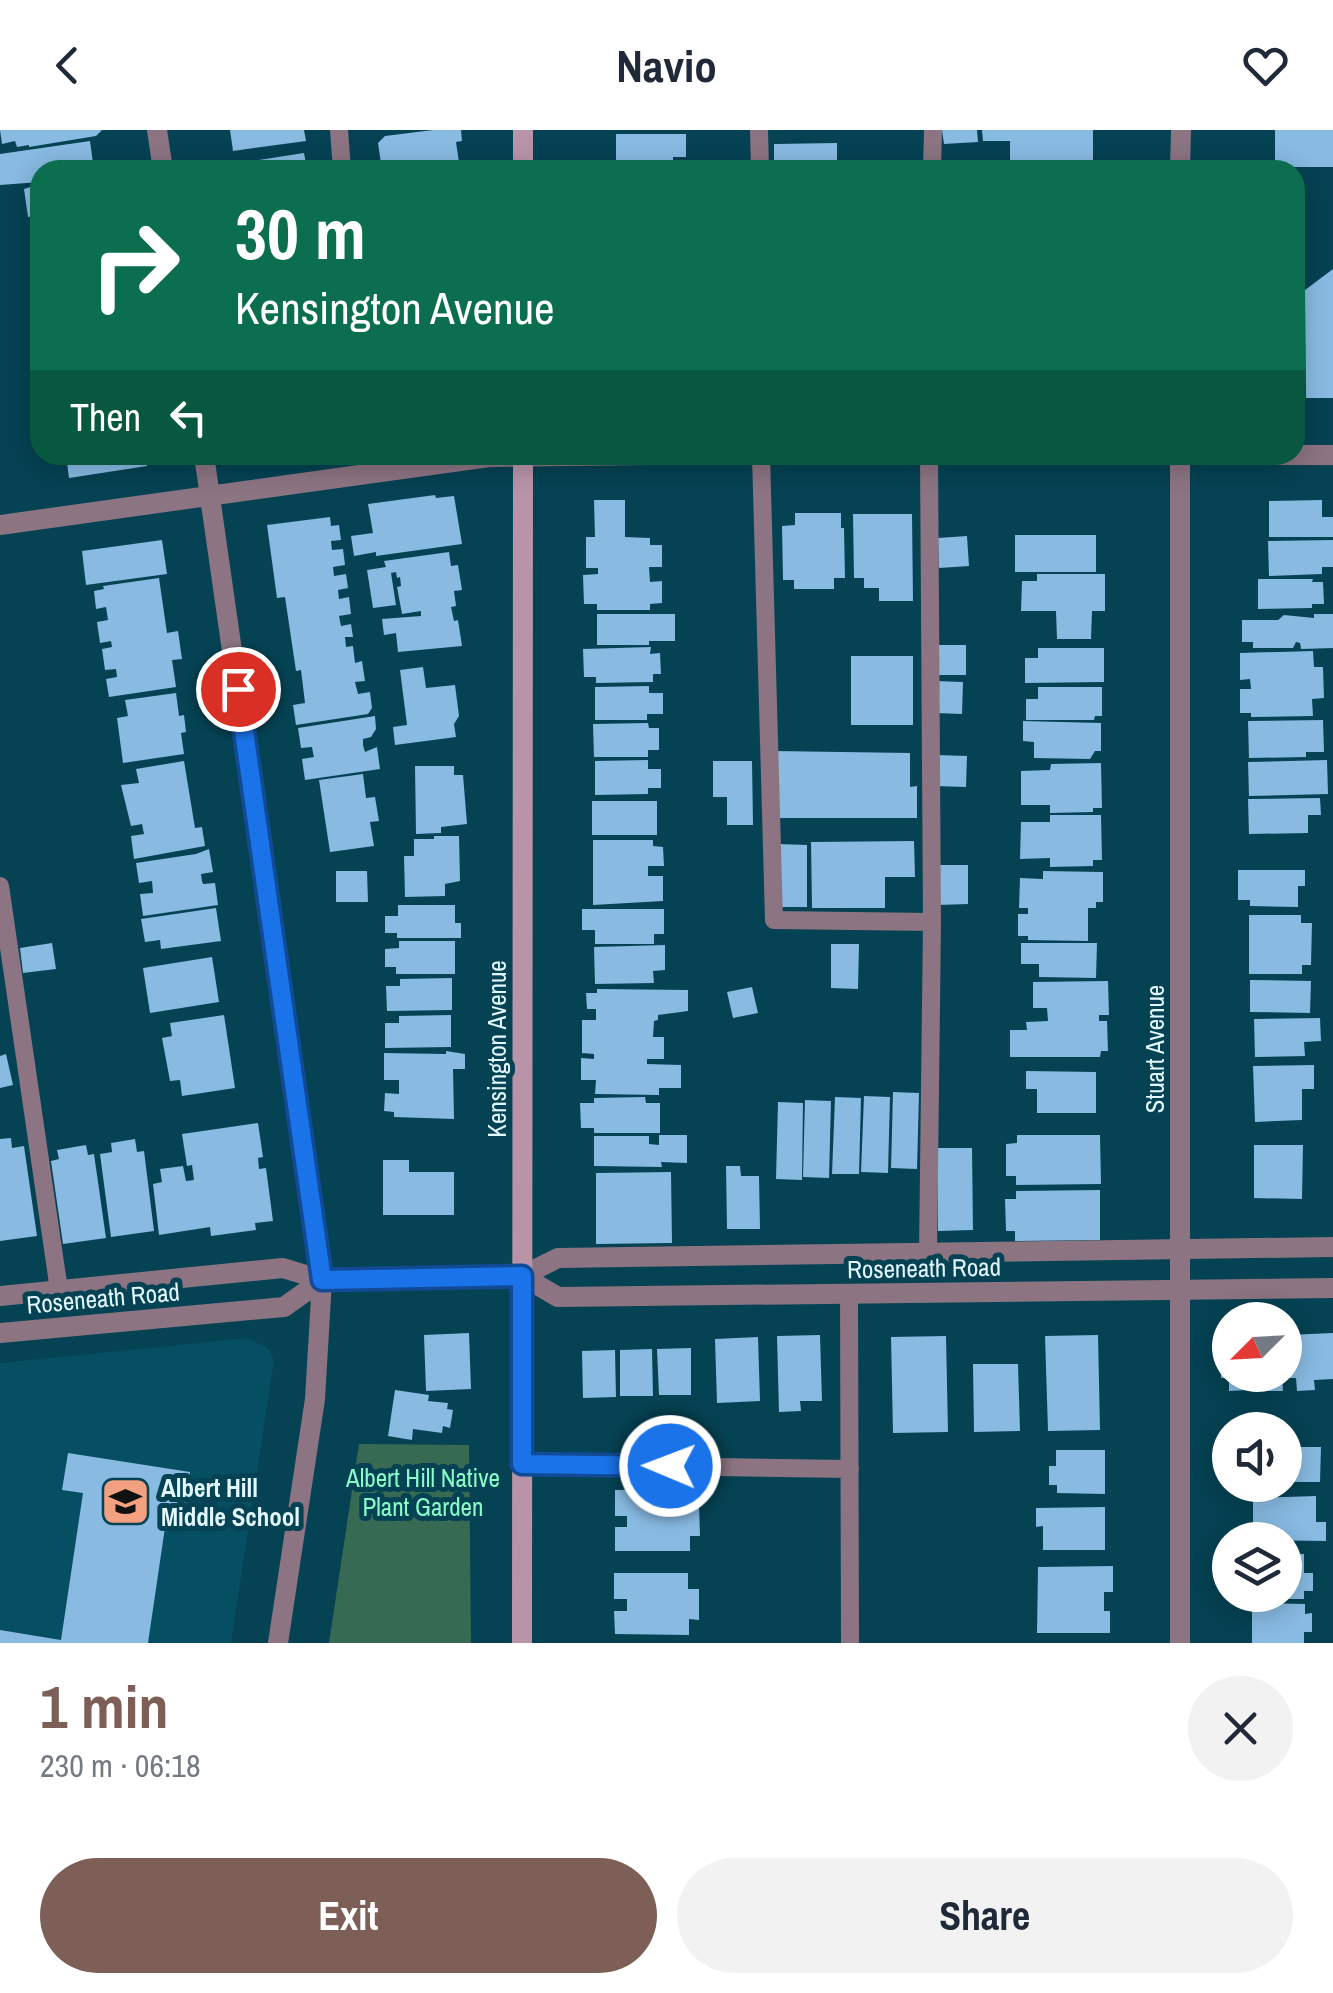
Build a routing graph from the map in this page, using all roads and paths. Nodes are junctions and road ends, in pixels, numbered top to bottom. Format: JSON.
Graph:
{"nodes":[{"id":1,"x":157,"y":130,"type":"edge"},
{"id":2,"x":339,"y":130,"type":"edge"},
{"id":3,"x":523,"y":130,"type":"edge"},
{"id":4,"x":760,"y":130,"type":"edge"},
{"id":5,"x":932,"y":130,"type":"edge"},
{"id":6,"x":1180,"y":130,"type":"edge"},
{"id":7,"x":162,"y":160,"type":"edge"},
{"id":8,"x":341,"y":160,"type":"edge"},
{"id":9,"x":523,"y":160,"type":"edge"},
{"id":10,"x":760,"y":160,"type":"edge"},
{"id":11,"x":932,"y":160,"type":"edge"},
{"id":12,"x":1180,"y":160,"type":"edge"},
{"id":13,"x":1305,"y":456,"type":"edge"},
{"id":14,"x":1333,"y":456,"type":"edge"},
{"id":15,"x":206,"y":465,"type":"edge"},
{"id":16,"x":430,"y":465,"type":"edge"},
{"id":17,"x":522,"y":465,"type":"edge"},
{"id":18,"x":761,"y":465,"type":"edge"},
{"id":19,"x":929,"y":465,"type":"edge"},
{"id":20,"x":1180,"y":465,"type":"edge"},
{"id":21,"x":210,"y":495,"type":"junction"},
{"id":22,"x":0,"y":524,"type":"edge"},
{"id":23,"x":0,"y":886,"type":"edge"},
{"id":24,"x":932,"y":922,"type":"junction"},
{"id":25,"x":1333,"y":1247,"type":"edge"},
{"id":26,"x":1180,"y":1249,"type":"junction"},
{"id":27,"x":928,"y":1253,"type":"junction"},
{"id":28,"x":522,"y":1276,"type":"junction"},
{"id":29,"x":322,"y":1280,"type":"junction"},
{"id":30,"x":1333,"y":1288,"type":"edge"},
{"id":31,"x":59,"y":1290,"type":"junction"},
{"id":32,"x":1181,"y":1290,"type":"junction"},
{"id":33,"x":849,"y":1294,"type":"junction"},
{"id":34,"x":0,"y":1296,"type":"edge"},
{"id":35,"x":0,"y":1333,"type":"edge"},
{"id":36,"x":522,"y":1464,"type":"junction"},
{"id":37,"x":850,"y":1469,"type":"junction"},
{"id":38,"x":278,"y":1643,"type":"edge"},
{"id":39,"x":522,"y":1643,"type":"edge"},
{"id":40,"x":850,"y":1643,"type":"edge"},
{"id":41,"x":1180,"y":1643,"type":"edge"}],
"edges":[{"from":1,"to":7,"type":"street"},
{"from":2,"to":8,"type":"lane"},
{"from":3,"to":9,"type":"main road"},
{"from":4,"to":10,"type":"lane"},
{"from":5,"to":11,"type":"lane"},
{"from":6,"to":12,"type":"street"},
{"from":13,"to":14,"type":"street"},
{"from":15,"to":21,"type":"street"},
{"from":16,"to":21,"type":"street"},
{"from":17,"to":28,"type":"main road","name":"Kensington Avenue"},
{"from":18,"to":24,"type":"lane"},
{"from":19,"to":24,"type":"lane"},
{"from":20,"to":26,"type":"street","name":"Stuart Avenue"},
{"from":21,"to":22,"type":"street"},
{"from":21,"to":29,"type":"street"},
{"from":23,"to":31,"type":"lane"},
{"from":24,"to":27,"type":"lane"},
{"from":25,"to":26,"type":"street","name":"Roseneath Road"},
{"from":26,"to":27,"type":"street","name":"Roseneath Road"},
{"from":26,"to":32,"type":"street","name":"Stuart Avenue"},
{"from":27,"to":28,"type":"street","name":"Roseneath Road"},
{"from":28,"to":29,"type":"street","name":"Roseneath Road"},
{"from":28,"to":33,"type":"street","name":"Roseneath Road"},
{"from":28,"to":36,"type":"main road","name":"Kensington Avenue"},
{"from":29,"to":31,"type":"street","name":"Roseneath Road"},
{"from":29,"to":35,"type":"street","name":"Roseneath Road"},
{"from":29,"to":38,"type":"street"},
{"from":30,"to":32,"type":"street","name":"Roseneath Road"},
{"from":31,"to":34,"type":"street","name":"Roseneath Road"},
{"from":32,"to":33,"type":"street","name":"Roseneath Road"},
{"from":32,"to":41,"type":"street","name":"Stuart Avenue"},
{"from":33,"to":37,"type":"lane"},
{"from":36,"to":37,"type":"lane"},
{"from":36,"to":39,"type":"main road","name":"Kensington Avenue"},
{"from":37,"to":40,"type":"lane"}]}
